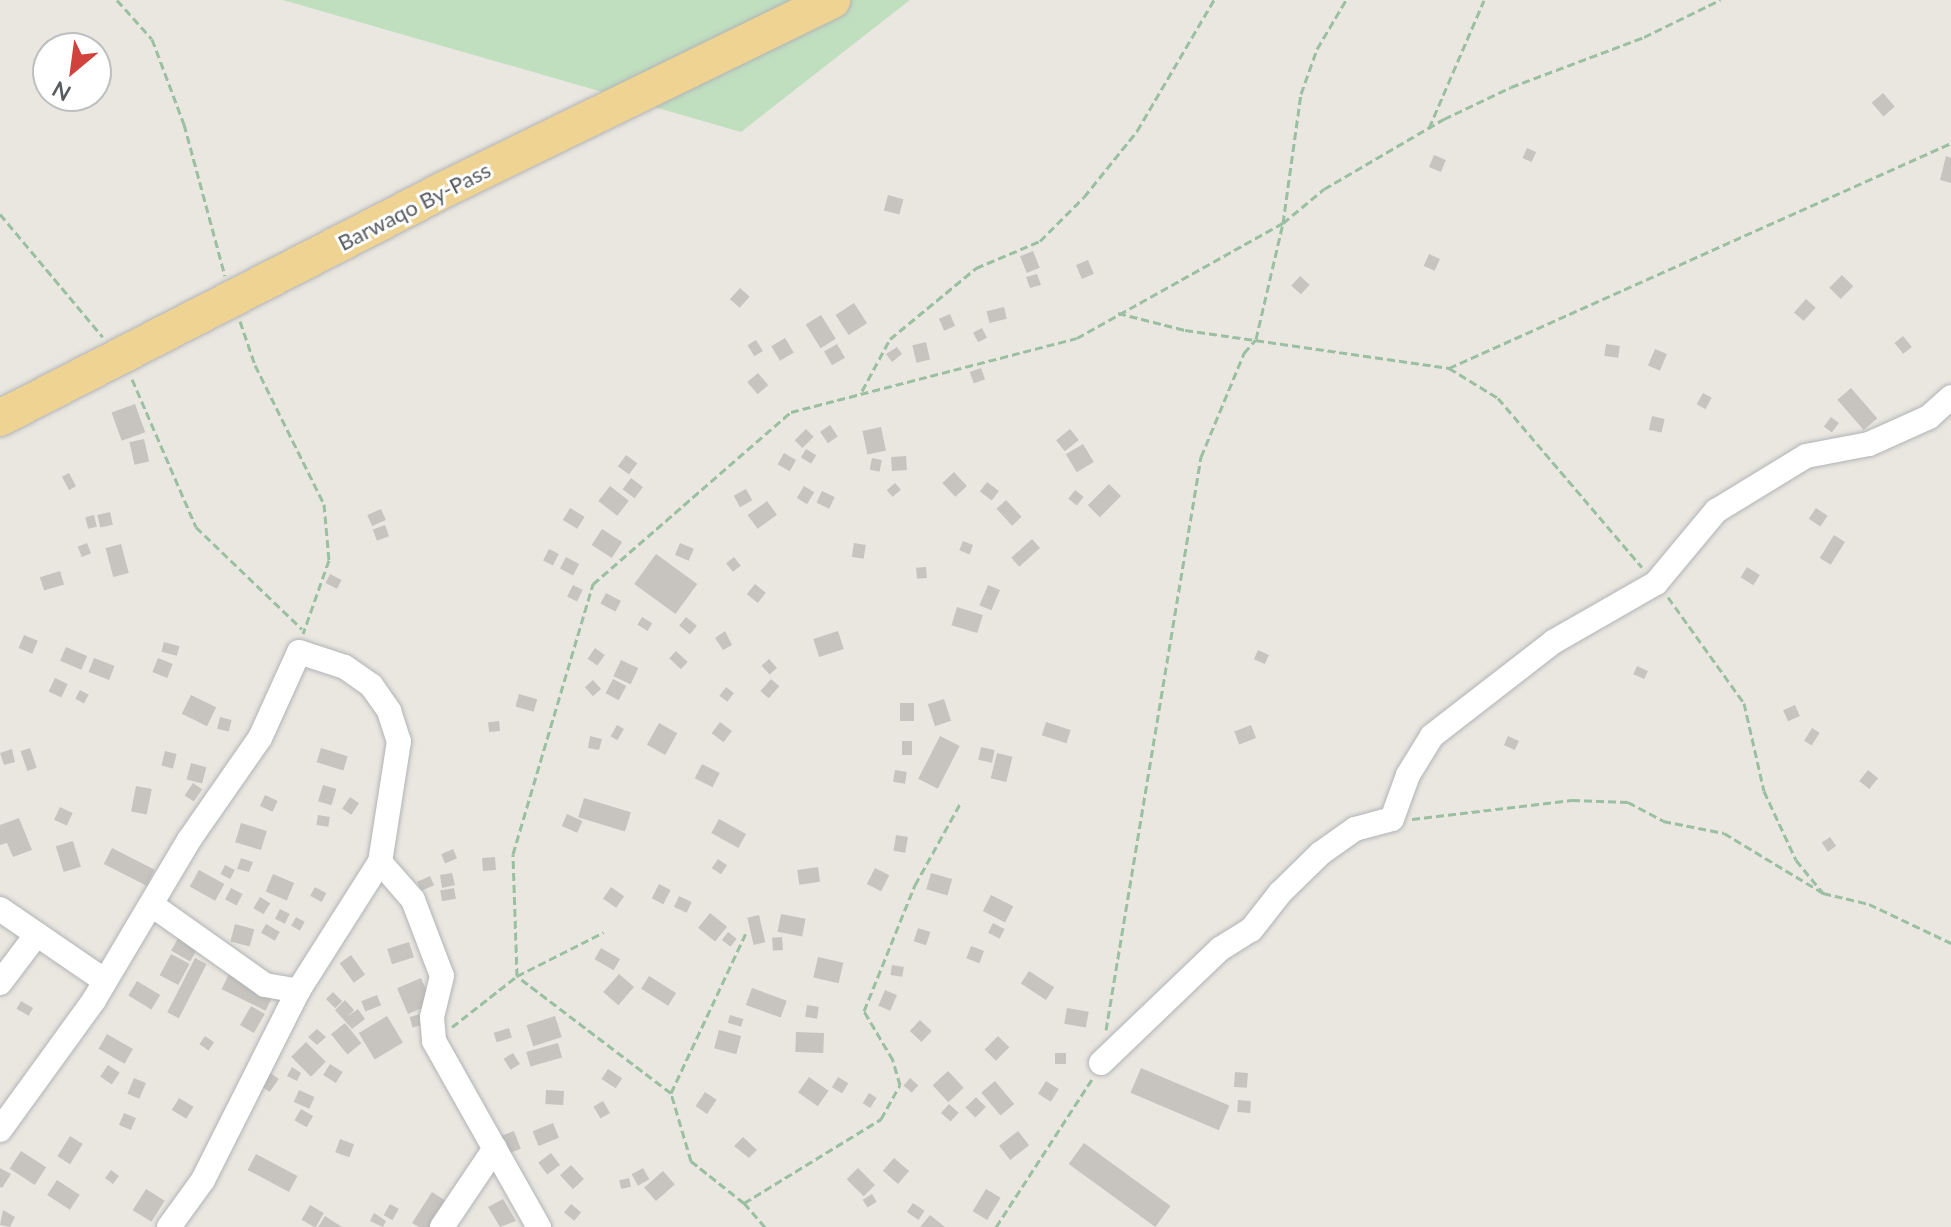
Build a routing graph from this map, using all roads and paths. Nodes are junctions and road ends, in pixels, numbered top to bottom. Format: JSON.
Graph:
{"nodes":[{"id":1,"x":832,"y":0,"type":"edge"},
{"id":2,"x":1214,"y":0,"type":"edge"},
{"id":3,"x":1346,"y":0,"type":"edge"},
{"id":4,"x":1484,"y":0,"type":"edge"},
{"id":5,"x":1720,"y":0,"type":"edge"},
{"id":6,"x":1429,"y":128,"type":"junction"},
{"id":7,"x":1951,"y":143,"type":"edge"},
{"id":8,"x":0,"y":214,"type":"edge"},
{"id":9,"x":1283,"y":223,"type":"junction"},
{"id":10,"x":1118,"y":313,"type":"junction"},
{"id":11,"x":1256,"y":339,"type":"junction"},
{"id":12,"x":120,"y":356,"type":"junction"},
{"id":13,"x":1449,"y":368,"type":"junction"},
{"id":14,"x":862,"y":391,"type":"junction"},
{"id":15,"x":1951,"y":397,"type":"edge"},
{"id":16,"x":0,"y":418,"type":"edge"},
{"id":17,"x":1656,"y":583,"type":"junction"},
{"id":18,"x":304,"y":630,"type":"dead end"},
{"id":19,"x":961,"y":802,"type":"dead end"},
{"id":20,"x":1392,"y":819,"type":"junction"},
{"id":21,"x":380,"y":862,"type":"junction"},
{"id":22,"x":1823,"y":893,"type":"junction"},
{"id":23,"x":152,"y":905,"type":"junction"},
{"id":24,"x":0,"y":909,"type":"edge"},
{"id":25,"x":747,"y":931,"type":"dead end"},
{"id":26,"x":604,"y":932,"type":"dead end"},
{"id":27,"x":37,"y":934,"type":"junction"},
{"id":28,"x":1951,"y":943,"type":"edge"},
{"id":29,"x":517,"y":976,"type":"junction"},
{"id":30,"x":105,"y":981,"type":"junction"},
{"id":31,"x":0,"y":983,"type":"edge"},
{"id":32,"x":298,"y":991,"type":"junction"},
{"id":33,"x":434,"y":1041,"type":"junction"},
{"id":34,"x":1101,"y":1063,"type":"junction"},
{"id":35,"x":671,"y":1093,"type":"junction"},
{"id":36,"x":0,"y":1130,"type":"edge"},
{"id":37,"x":495,"y":1148,"type":"junction"},
{"id":38,"x":744,"y":1203,"type":"junction"},
{"id":39,"x":169,"y":1227,"type":"edge"},
{"id":40,"x":442,"y":1227,"type":"edge"},
{"id":41,"x":539,"y":1227,"type":"edge"},
{"id":42,"x":765,"y":1227,"type":"edge"},
{"id":43,"x":996,"y":1227,"type":"edge"}],
"edges":[{"from":1,"to":12,"type":"highway","name":"Barwaqo By-Pass"},
{"from":2,"to":14,"type":"path"},
{"from":3,"to":9,"type":"path"},
{"from":4,"to":6,"type":"path"},
{"from":5,"to":6,"type":"path"},
{"from":6,"to":9,"type":"path"},
{"from":7,"to":13,"type":"path"},
{"from":8,"to":12,"type":"path"},
{"from":9,"to":10,"type":"path"},
{"from":9,"to":11,"type":"path"},
{"from":10,"to":11,"type":"path"},
{"from":10,"to":14,"type":"path"},
{"from":11,"to":13,"type":"path"},
{"from":11,"to":34,"type":"path"},
{"from":12,"to":16,"type":"highway","name":"Barwaqo By-Pass"},
{"from":12,"to":18,"type":"path"},
{"from":13,"to":17,"type":"path"},
{"from":14,"to":29,"type":"path"},
{"from":15,"to":17,"type":"street"},
{"from":17,"to":20,"type":"street"},
{"from":17,"to":22,"type":"path"},
{"from":19,"to":38,"type":"path"},
{"from":20,"to":22,"type":"path"},
{"from":20,"to":34,"type":"street"},
{"from":21,"to":23,"type":"street"},
{"from":21,"to":32,"type":"street"},
{"from":21,"to":33,"type":"street"},
{"from":22,"to":28,"type":"path"},
{"from":23,"to":30,"type":"street"},
{"from":23,"to":32,"type":"street"},
{"from":24,"to":27,"type":"street"},
{"from":25,"to":35,"type":"path"},
{"from":26,"to":29,"type":"path"},
{"from":27,"to":30,"type":"street"},
{"from":27,"to":31,"type":"street"},
{"from":29,"to":33,"type":"path"},
{"from":29,"to":35,"type":"path"},
{"from":30,"to":36,"type":"street"},
{"from":32,"to":39,"type":"street"},
{"from":33,"to":37,"type":"street"},
{"from":34,"to":43,"type":"path"},
{"from":35,"to":38,"type":"path"},
{"from":37,"to":40,"type":"street"},
{"from":37,"to":41,"type":"street"},
{"from":38,"to":42,"type":"path"}]}
